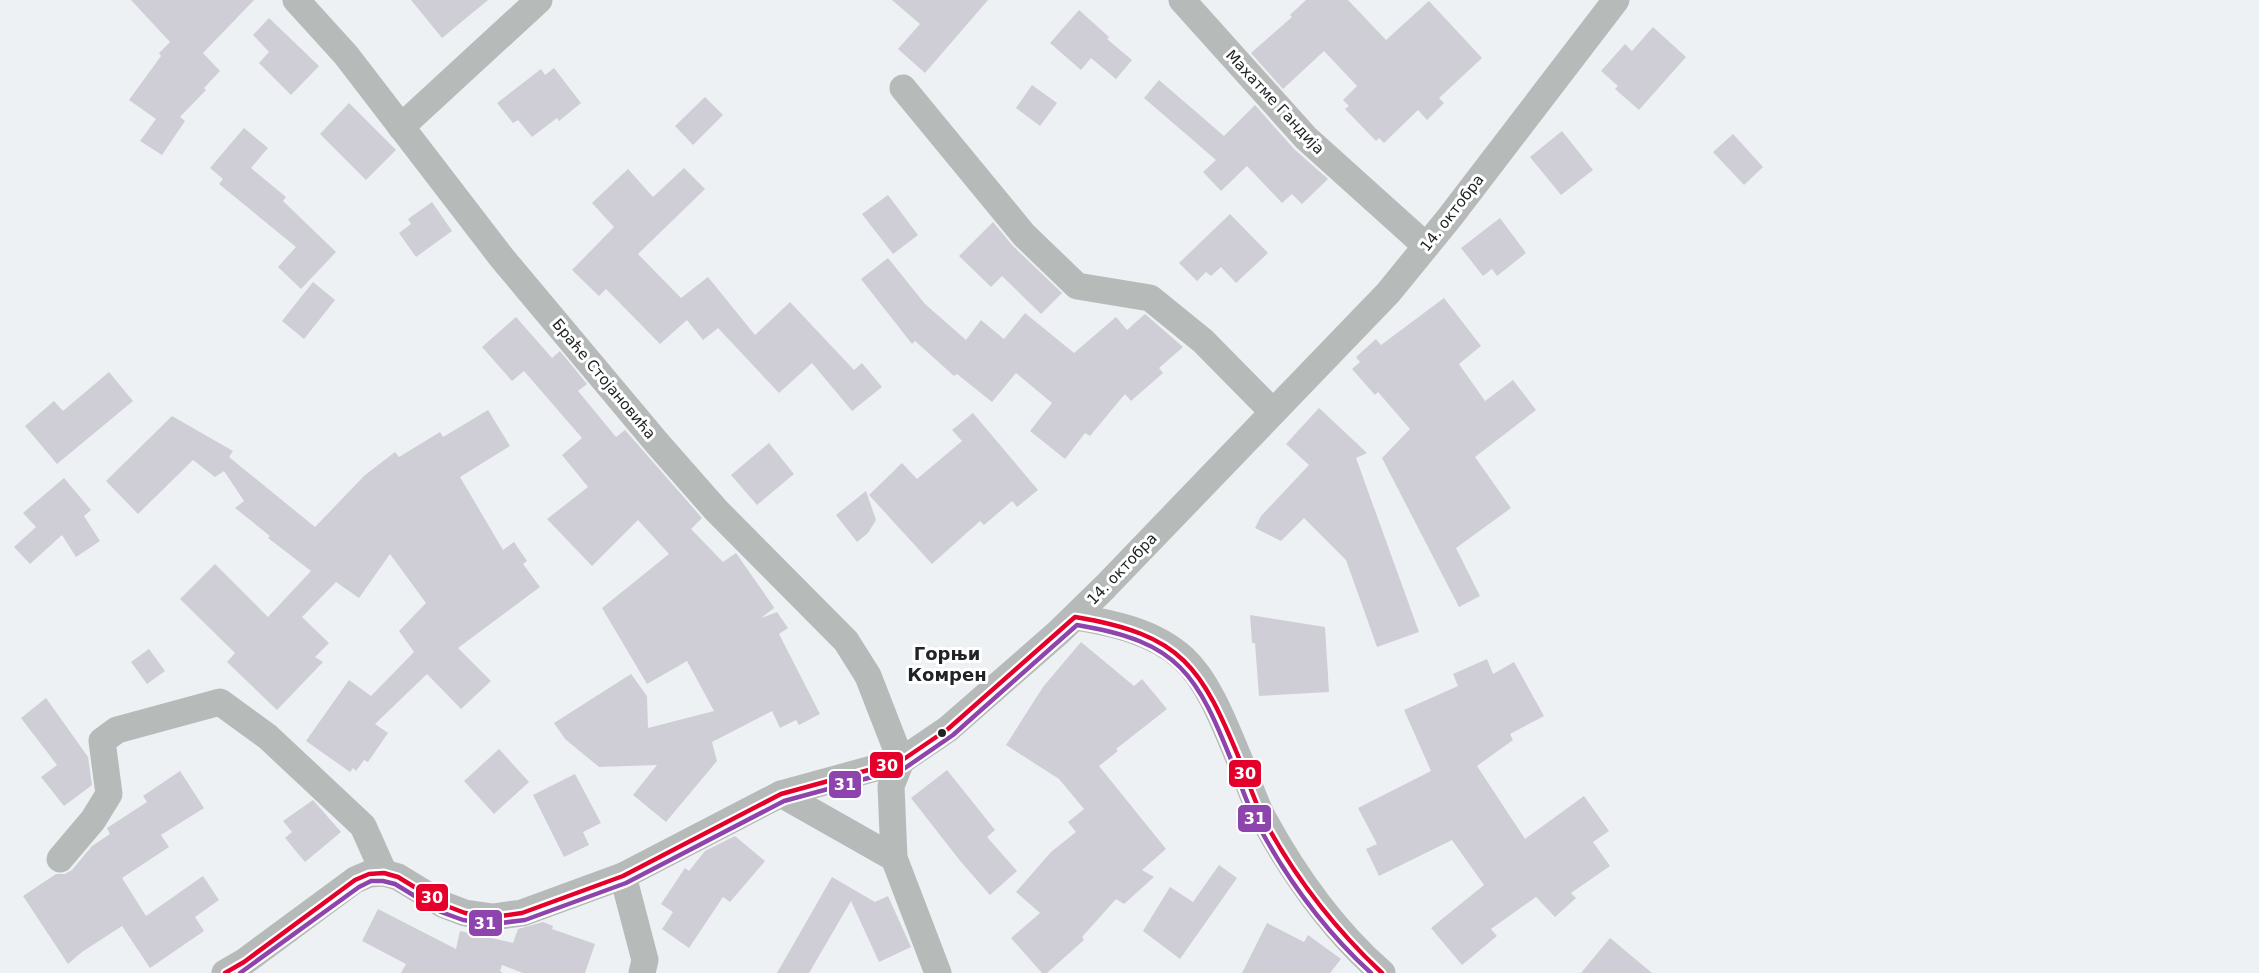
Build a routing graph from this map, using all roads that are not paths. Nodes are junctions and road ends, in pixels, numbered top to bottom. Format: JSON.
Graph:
{"nodes":[{"id":1,"x":296,"y":0,"type":"edge"},
{"id":2,"x":538,"y":0,"type":"edge"},
{"id":3,"x":1182,"y":0,"type":"edge"},
{"id":4,"x":1616,"y":0,"type":"edge"},
{"id":5,"x":903,"y":88,"type":"dead end"},
{"id":6,"x":401,"y":127,"type":"junction"},
{"id":7,"x":1426,"y":246,"type":"junction"},
{"id":8,"x":1273,"y":412,"type":"junction"},
{"id":9,"x":1075,"y":617,"type":"junction"},
{"id":10,"x":901,"y":761,"type":"junction"},
{"id":11,"x":781,"y":794,"type":"junction"},
{"id":12,"x":894,"y":858,"type":"junction"},
{"id":13,"x":60,"y":859,"type":"dead end"},
{"id":14,"x":384,"y":873,"type":"junction"},
{"id":15,"x":623,"y":876,"type":"junction"},
{"id":16,"x":225,"y":973,"type":"edge"},
{"id":17,"x":642,"y":973,"type":"edge"},
{"id":18,"x":938,"y":973,"type":"edge"},
{"id":19,"x":1382,"y":973,"type":"edge"}],
"edges":[{"from":1,"to":6,"type":"street","name":"Браће Стојановића"},
{"from":2,"to":6,"type":"street"},
{"from":3,"to":7,"type":"street","name":"Махатме Гандија"},
{"from":4,"to":7,"type":"street","name":"14. октобра"},
{"from":5,"to":8,"type":"street"},
{"from":6,"to":10,"type":"street","name":"Браће Стојановића"},
{"from":7,"to":8,"type":"street","name":"14. октобра"},
{"from":8,"to":9,"type":"street","name":"14. октобра"},
{"from":9,"to":10,"type":"street","name":"14. октобра"},
{"from":9,"to":19,"type":"street"},
{"from":10,"to":11,"type":"street","name":"14. октобра"},
{"from":10,"to":12,"type":"street"},
{"from":11,"to":12,"type":"street"},
{"from":11,"to":15,"type":"street","name":"14. октобра"},
{"from":12,"to":18,"type":"street"},
{"from":13,"to":14,"type":"street"},
{"from":14,"to":15,"type":"street","name":"14. октобра"},
{"from":14,"to":16,"type":"street"},
{"from":15,"to":17,"type":"street"}]}
